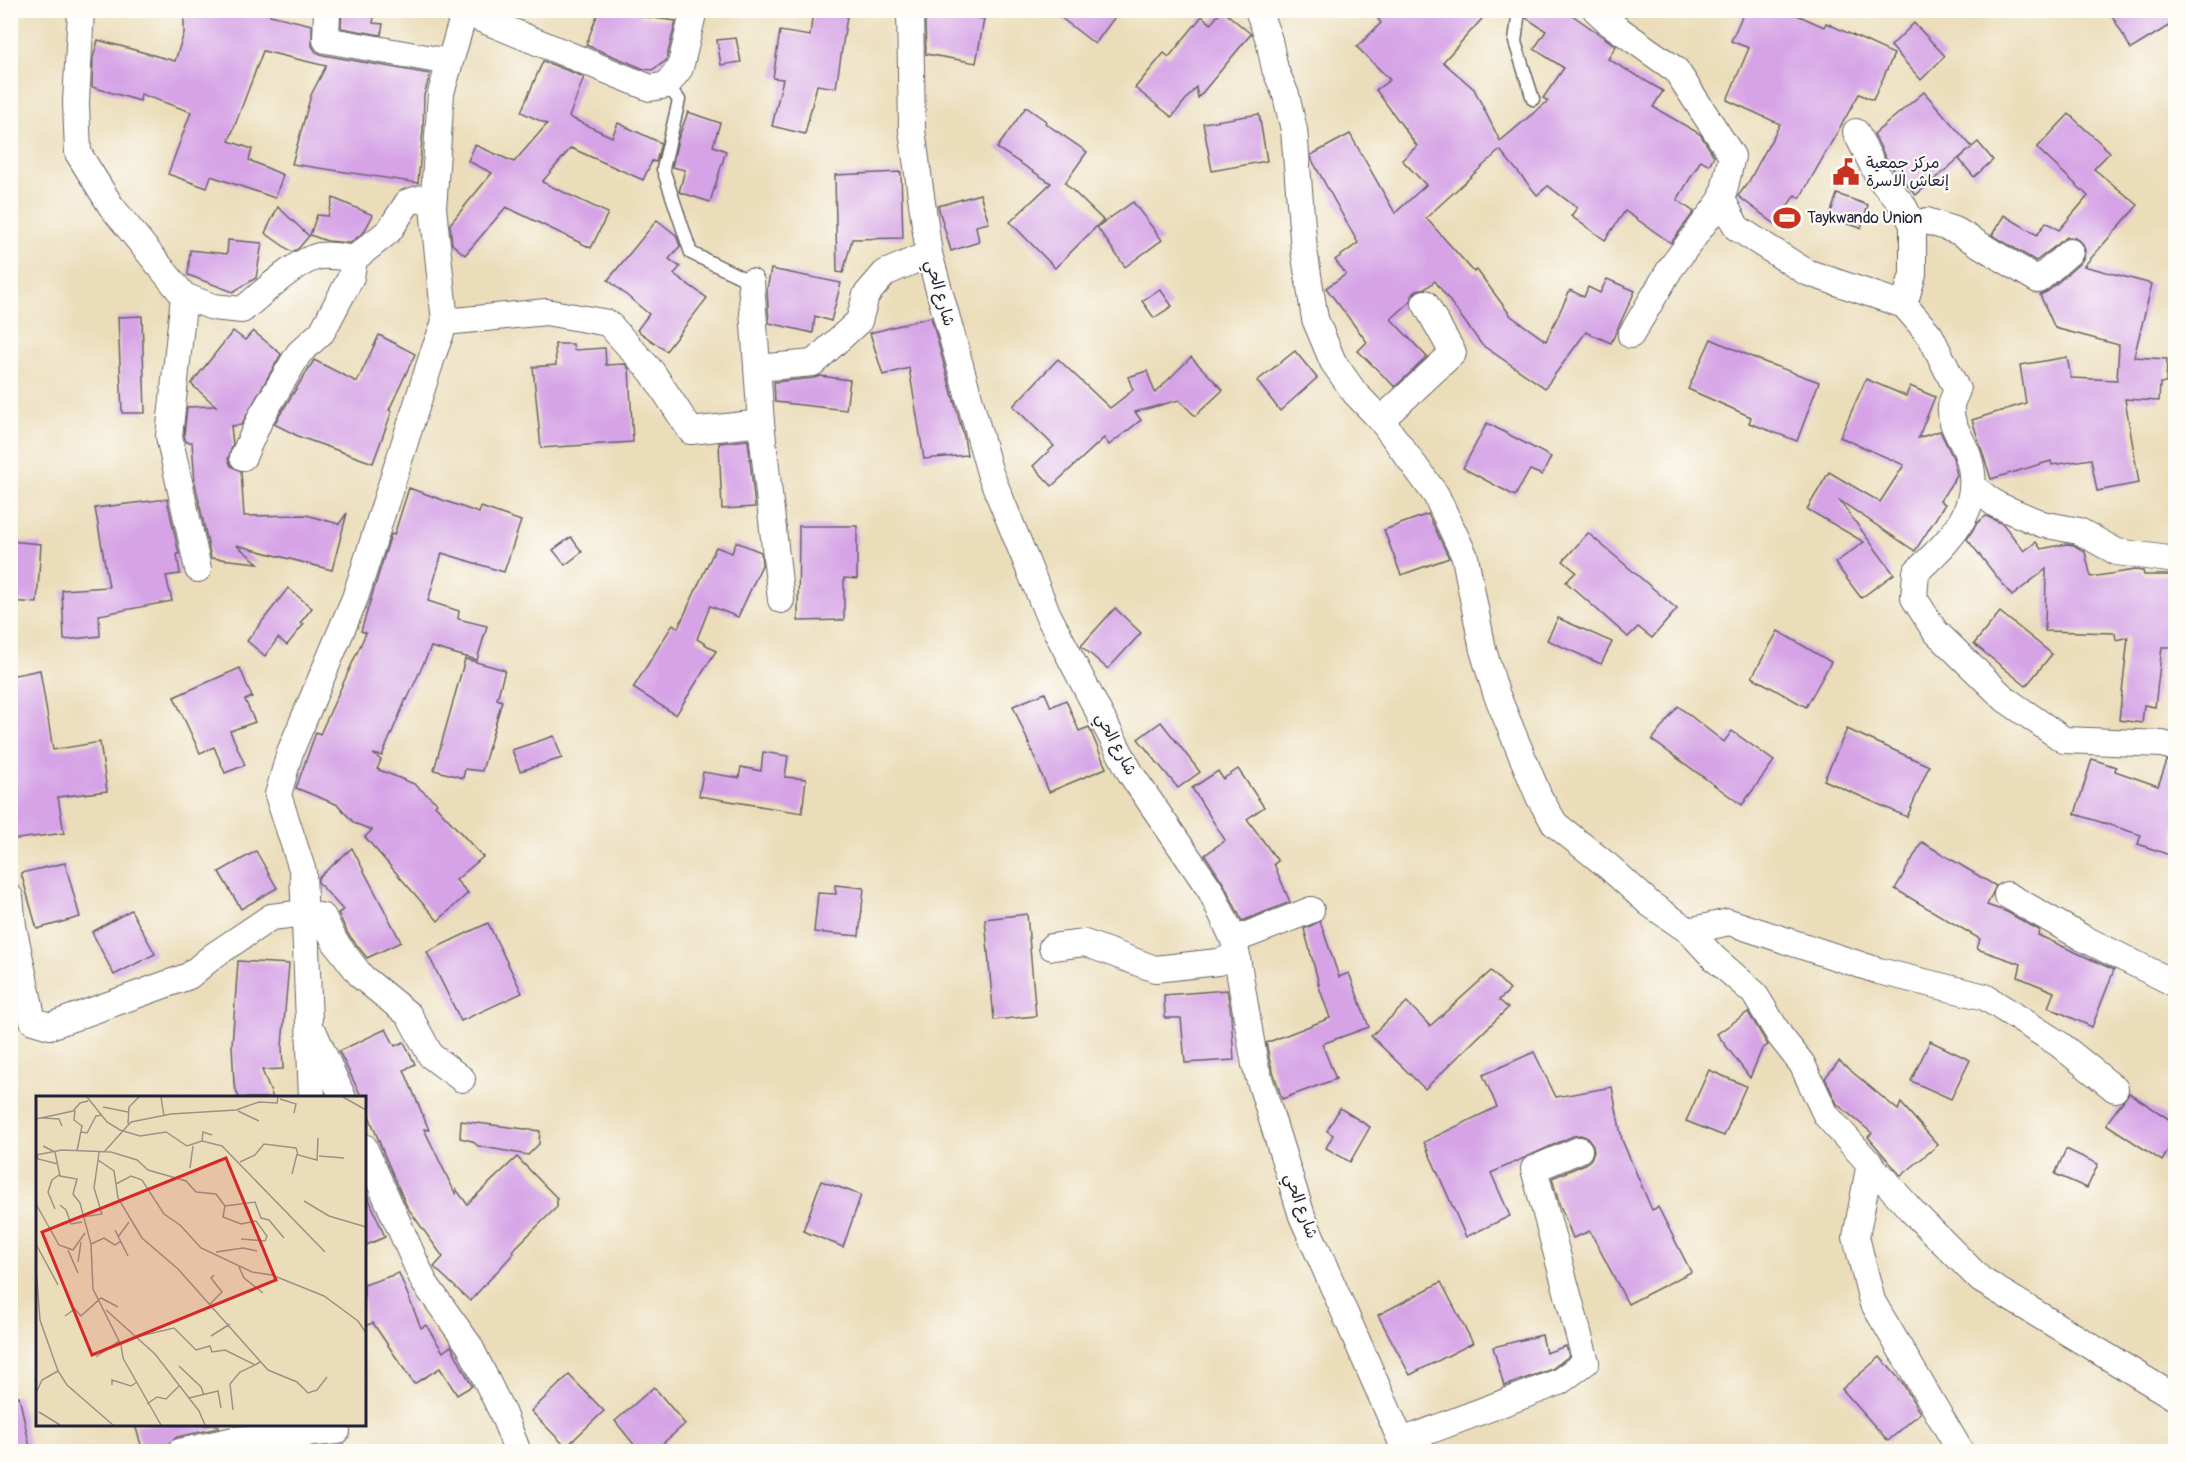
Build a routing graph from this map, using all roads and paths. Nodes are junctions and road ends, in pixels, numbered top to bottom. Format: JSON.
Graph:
{"nodes":[{"id":1,"x":81,"y":10,"type":"edge"},
{"id":2,"x":327,"y":10,"type":"edge"},
{"id":3,"x":694,"y":10,"type":"edge"},
{"id":4,"x":910,"y":10,"type":"edge"},
{"id":5,"x":1258,"y":10,"type":"edge"},
{"id":6,"x":1519,"y":10,"type":"edge"},
{"id":7,"x":1596,"y":10,"type":"edge"},
{"id":8,"x":465,"y":11,"type":"edge"},
{"id":9,"x":449,"y":62,"type":"junction"},
{"id":10,"x":667,"y":85,"type":"junction"},
{"id":11,"x":1533,"y":99,"type":"dead end"},
{"id":12,"x":1856,"y":132,"type":"dead end"},
{"id":13,"x":434,"y":195,"type":"junction"},
{"id":14,"x":1722,"y":199,"type":"junction"},
{"id":15,"x":1913,"y":225,"type":"junction"},
{"id":16,"x":2070,"y":252,"type":"dead end"},
{"id":17,"x":929,"y":254,"type":"junction"},
{"id":18,"x":354,"y":259,"type":"junction"},
{"id":19,"x":751,"y":282,"type":"joint"},
{"id":20,"x":184,"y":296,"type":"junction"},
{"id":21,"x":1425,"y":303,"type":"dead end"},
{"id":22,"x":1904,"y":305,"type":"junction"},
{"id":23,"x":445,"y":322,"type":"junction"},
{"id":24,"x":1631,"y":335,"type":"dead end"},
{"id":25,"x":757,"y":368,"type":"junction"},
{"id":26,"x":1381,"y":420,"type":"junction"},
{"id":27,"x":761,"y":423,"type":"junction"},
{"id":28,"x":243,"y":457,"type":"dead end"},
{"id":29,"x":1974,"y":488,"type":"junction"},
{"id":30,"x":2175,"y":560,"type":"edge"},
{"id":31,"x":198,"y":569,"type":"dead end"},
{"id":32,"x":781,"y":600,"type":"dead end"},
{"id":33,"x":2175,"y":748,"type":"edge"},
{"id":34,"x":2007,"y":895,"type":"dead end"},
{"id":35,"x":10,"y":897,"type":"edge"},
{"id":36,"x":1311,"y":910,"type":"dead end"},
{"id":37,"x":304,"y":913,"type":"junction"},
{"id":38,"x":12,"y":926,"type":"edge"},
{"id":39,"x":1689,"y":931,"type":"junction"},
{"id":40,"x":1052,"y":947,"type":"dead end"},
{"id":41,"x":1236,"y":948,"type":"junction"},
{"id":42,"x":2175,"y":984,"type":"edge"},
{"id":43,"x":309,"y":1021,"type":"junction"},
{"id":44,"x":462,"y":1079,"type":"dead end"},
{"id":45,"x":2115,"y":1089,"type":"dead end"},
{"id":46,"x":312,"y":1096,"type":"edge"},
{"id":47,"x":342,"y":1096,"type":"edge"},
{"id":48,"x":1579,"y":1150,"type":"dead end"},
{"id":49,"x":366,"y":1152,"type":"edge"},
{"id":50,"x":1870,"y":1163,"type":"junction"},
{"id":51,"x":2175,"y":1398,"type":"edge"},
{"id":52,"x":337,"y":1436,"type":"edge"},
{"id":53,"x":1404,"y":1446,"type":"edge"},
{"id":54,"x":180,"y":1452,"type":"edge"},
{"id":55,"x":518,"y":1452,"type":"edge"},
{"id":56,"x":1961,"y":1452,"type":"edge"}],
"edges":[{"from":1,"to":20,"type":"street"},
{"from":2,"to":9,"type":"street"},
{"from":3,"to":10,"type":"street"},
{"from":4,"to":17,"type":"street","name":"شارع الحي"},
{"from":5,"to":26,"type":"street"},
{"from":6,"to":11,"type":"lane"},
{"from":7,"to":14,"type":"street"},
{"from":8,"to":9,"type":"street"},
{"from":8,"to":10,"type":"street"},
{"from":9,"to":13,"type":"street"},
{"from":10,"to":19,"type":"lane"},
{"from":12,"to":15,"type":"street"},
{"from":13,"to":18,"type":"street"},
{"from":13,"to":23,"type":"street"},
{"from":14,"to":22,"type":"street"},
{"from":14,"to":24,"type":"street"},
{"from":15,"to":16,"type":"street"},
{"from":15,"to":22,"type":"street"},
{"from":17,"to":25,"type":"street"},
{"from":17,"to":41,"type":"street","name":"شارع الحي"},
{"from":18,"to":20,"type":"street"},
{"from":18,"to":28,"type":"street"},
{"from":19,"to":25,"type":"street"},
{"from":20,"to":31,"type":"street"},
{"from":21,"to":26,"type":"street"},
{"from":22,"to":29,"type":"street"},
{"from":23,"to":27,"type":"street"},
{"from":23,"to":37,"type":"street"},
{"from":25,"to":27,"type":"street"},
{"from":26,"to":39,"type":"street"},
{"from":27,"to":32,"type":"street"},
{"from":29,"to":30,"type":"street"},
{"from":29,"to":33,"type":"street"},
{"from":34,"to":42,"type":"street"},
{"from":35,"to":38,"type":"street"},
{"from":36,"to":41,"type":"street"},
{"from":37,"to":38,"type":"street"},
{"from":37,"to":43,"type":"street"},
{"from":37,"to":44,"type":"street"},
{"from":39,"to":45,"type":"street"},
{"from":39,"to":50,"type":"street"},
{"from":40,"to":41,"type":"street"},
{"from":41,"to":53,"type":"street","name":"شارع الحي"},
{"from":43,"to":46,"type":"street"},
{"from":43,"to":47,"type":"street"},
{"from":48,"to":53,"type":"street"},
{"from":49,"to":55,"type":"street"},
{"from":50,"to":51,"type":"street"},
{"from":50,"to":56,"type":"street"},
{"from":52,"to":54,"type":"street"}]}
